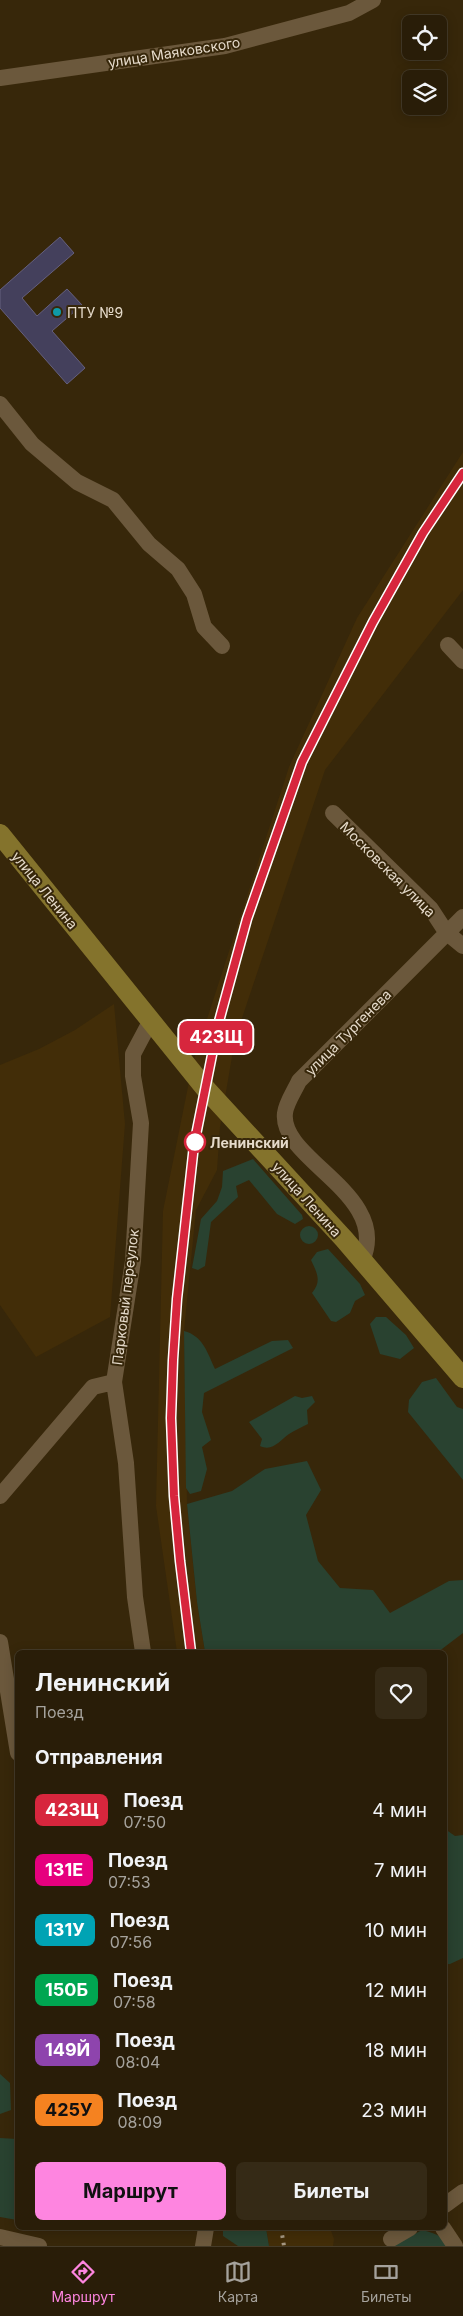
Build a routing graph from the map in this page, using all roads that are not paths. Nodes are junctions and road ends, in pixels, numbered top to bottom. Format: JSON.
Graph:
{"nodes":[{"id":1,"x":373,"y":0,"type":"edge"},
{"id":2,"x":0,"y":78,"type":"edge"},
{"id":3,"x":0,"y":404,"type":"edge"},
{"id":4,"x":448,"y":645,"type":"dead end"},
{"id":5,"x":222,"y":646,"type":"dead end"},
{"id":6,"x":463,"y":660,"type":"edge"},
{"id":7,"x":333,"y":814,"type":"dead end"},
{"id":8,"x":0,"y":834,"type":"edge"},
{"id":9,"x":463,"y":917,"type":"edge"},
{"id":10,"x":446,"y":932,"type":"junction"},
{"id":11,"x":463,"y":946,"type":"edge"},
{"id":12,"x":150,"y":1022,"type":"junction"},
{"id":13,"x":362,"y":1260,"type":"junction"},
{"id":14,"x":463,"y":1378,"type":"edge"},
{"id":15,"x":114,"y":1382,"type":"junction"},
{"id":16,"x":0,"y":1496,"type":"edge"},
{"id":17,"x":0,"y":1642,"type":"edge"},
{"id":18,"x":142,"y":1650,"type":"edge"},
{"id":19,"x":15,"y":1734,"type":"edge"},
{"id":20,"x":463,"y":2192,"type":"edge"},
{"id":21,"x":447,"y":2204,"type":"edge"},
{"id":22,"x":206,"y":2230,"type":"edge"},
{"id":23,"x":407,"y":2230,"type":"edge"},
{"id":24,"x":444,"y":2230,"type":"edge"},
{"id":25,"x":0,"y":2237,"type":"edge"},
{"id":26,"x":391,"y":2239,"type":"dead end"},
{"id":27,"x":39,"y":2246,"type":"edge"},
{"id":28,"x":203,"y":2246,"type":"edge"},
{"id":29,"x":456,"y":2246,"type":"edge"}],
"edges":[{"from":1,"to":2,"type":"street","name":"улица Маяковского"},
{"from":3,"to":5,"type":"street"},
{"from":4,"to":6,"type":"street"},
{"from":7,"to":10,"type":"street","name":"Московская улица"},
{"from":8,"to":12,"type":"main road","name":"улица Ленина"},
{"from":9,"to":10,"type":"street","name":"улица Тургенева"},
{"from":10,"to":11,"type":"street","name":"Московская улица"},
{"from":10,"to":13,"type":"street","name":"улица Тургенева"},
{"from":12,"to":13,"type":"main road","name":"улица Ленина"},
{"from":12,"to":15,"type":"street","name":"Парковый переулок"},
{"from":13,"to":14,"type":"main road","name":"улица Ленина"},
{"from":15,"to":16,"type":"street","name":"Парковый переулок"},
{"from":15,"to":18,"type":"street"},
{"from":17,"to":19,"type":"street"},
{"from":20,"to":21,"type":"street"},
{"from":22,"to":28,"type":"street"},
{"from":23,"to":26,"type":"street"},
{"from":24,"to":29,"type":"street"},
{"from":25,"to":27,"type":"street"}]}
